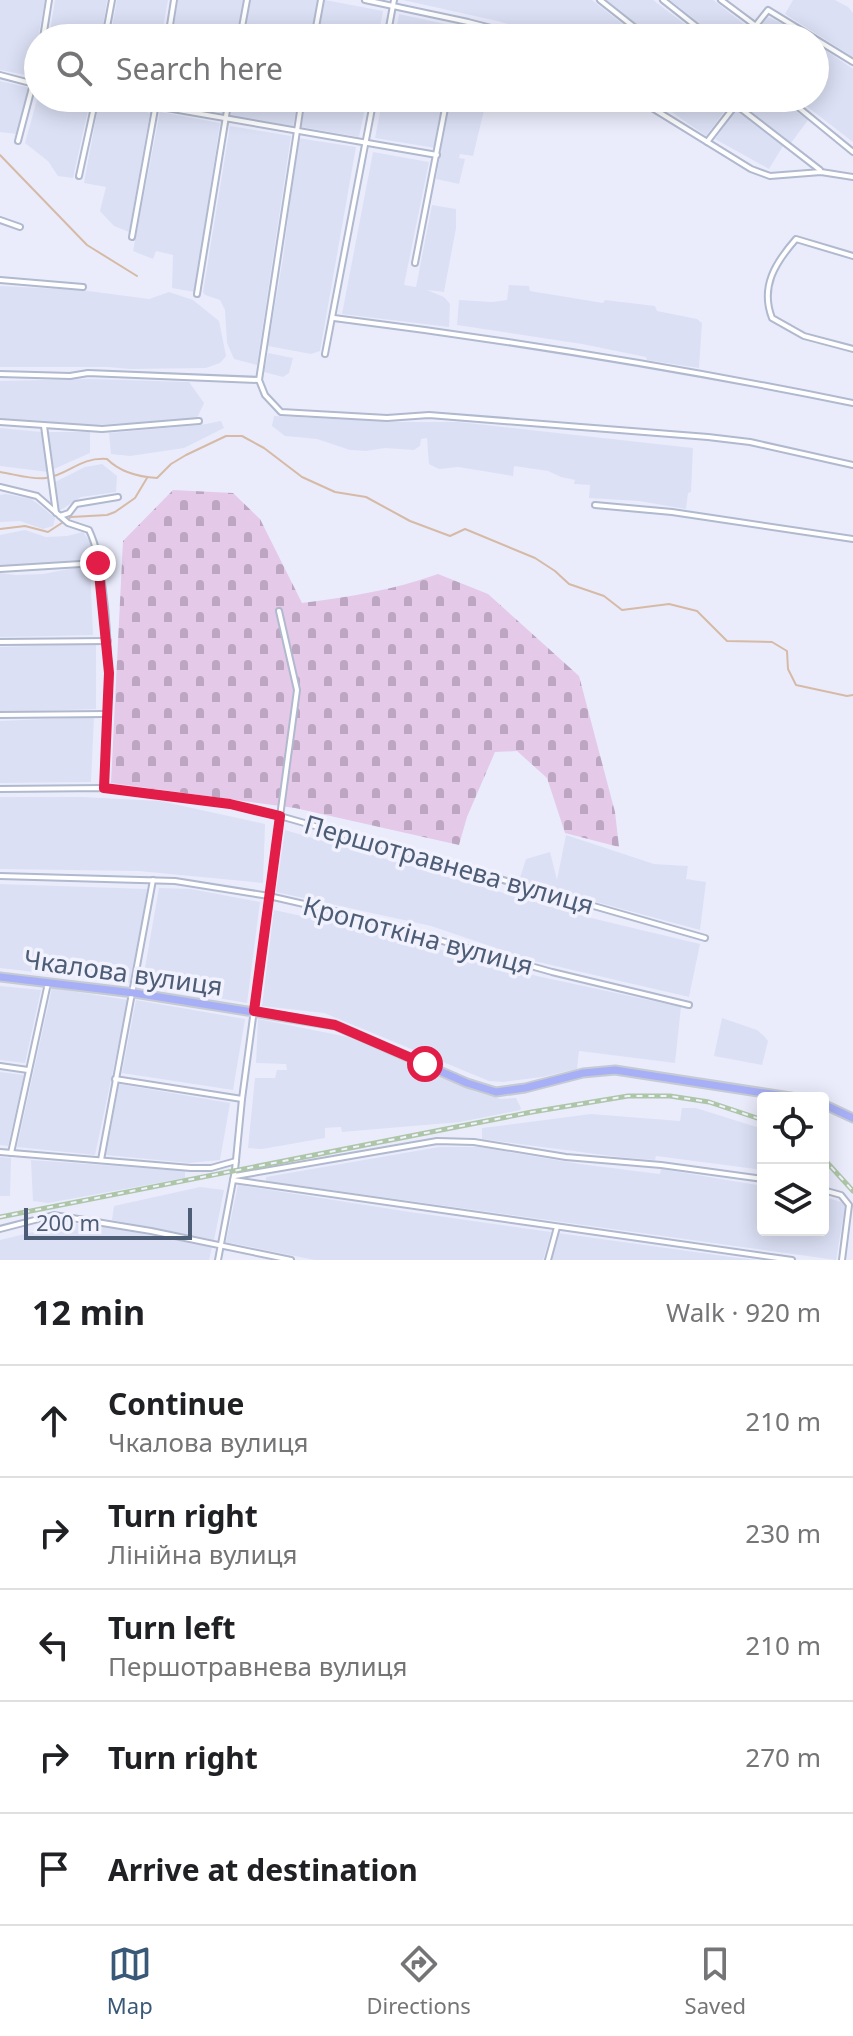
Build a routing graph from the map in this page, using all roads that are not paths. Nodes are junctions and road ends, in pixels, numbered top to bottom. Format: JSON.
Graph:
{"nodes":[{"id":1,"x":49,"y":0,"type":"edge"},
{"id":2,"x":112,"y":0,"type":"edge"},
{"id":3,"x":174,"y":0,"type":"edge"},
{"id":4,"x":247,"y":0,"type":"edge"},
{"id":5,"x":321,"y":0,"type":"edge"},
{"id":6,"x":365,"y":0,"type":"edge"},
{"id":7,"x":600,"y":0,"type":"edge"},
{"id":8,"x":663,"y":0,"type":"edge"},
{"id":9,"x":721,"y":0,"type":"edge"},
{"id":10,"x":394,"y":3,"type":"edge"},
{"id":11,"x":45,"y":24,"type":"edge"},
{"id":12,"x":108,"y":24,"type":"edge"},
{"id":13,"x":170,"y":24,"type":"edge"},
{"id":14,"x":243,"y":24,"type":"edge"},
{"id":15,"x":317,"y":24,"type":"edge"},
{"id":16,"x":390,"y":24,"type":"edge"},
{"id":17,"x":476,"y":24,"type":"edge"},
{"id":18,"x":630,"y":24,"type":"edge"},
{"id":19,"x":693,"y":24,"type":"edge"},
{"id":20,"x":753,"y":24,"type":"edge"},
{"id":21,"x":758,"y":24,"type":"edge"},
{"id":22,"x":791,"y":24,"type":"edge"},
{"id":23,"x":829,"y":47,"type":"edge"},
{"id":24,"x":853,"y":62,"type":"edge"},
{"id":25,"x":0,"y":75,"type":"edge"},
{"id":26,"x":24,"y":81,"type":"edge"},
{"id":27,"x":27,"y":112,"type":"edge"},
{"id":28,"x":93,"y":112,"type":"edge"},
{"id":29,"x":155,"y":112,"type":"edge"},
{"id":30,"x":185,"y":112,"type":"edge"},
{"id":31,"x":226,"y":112,"type":"edge"},
{"id":32,"x":299,"y":112,"type":"edge"},
{"id":33,"x":371,"y":112,"type":"edge"},
{"id":34,"x":445,"y":112,"type":"edge"},
{"id":35,"x":659,"y":112,"type":"edge"},
{"id":36,"x":731,"y":112,"type":"edge"},
{"id":37,"x":745,"y":112,"type":"edge"},
{"id":38,"x":804,"y":112,"type":"edge"},
{"id":39,"x":225,"y":119,"type":"junction"},
{"id":40,"x":295,"y":132,"type":"junction"},
{"id":41,"x":18,"y":141,"type":"dead end"},
{"id":42,"x":365,"y":142,"type":"junction"},
{"id":43,"x":707,"y":142,"type":"junction"},
{"id":44,"x":853,"y":152,"type":"edge"},
{"id":45,"x":437,"y":155,"type":"junction"},
{"id":46,"x":821,"y":172,"type":"junction"},
{"id":47,"x":79,"y":176,"type":"dead end"},
{"id":48,"x":853,"y":177,"type":"edge"},
{"id":49,"x":0,"y":220,"type":"edge"},
{"id":50,"x":20,"y":227,"type":"dead end"},
{"id":51,"x":132,"y":237,"type":"dead end"},
{"id":52,"x":853,"y":256,"type":"edge"},
{"id":53,"x":415,"y":263,"type":"dead end"},
{"id":54,"x":0,"y":280,"type":"edge"},
{"id":55,"x":83,"y":287,"type":"dead end"},
{"id":56,"x":197,"y":294,"type":"dead end"},
{"id":57,"x":334,"y":318,"type":"junction"},
{"id":58,"x":853,"y":349,"type":"edge"},
{"id":59,"x":325,"y":354,"type":"dead end"},
{"id":60,"x":0,"y":374,"type":"edge"},
{"id":61,"x":259,"y":380,"type":"junction"},
{"id":62,"x":853,"y":403,"type":"edge"},
{"id":63,"x":199,"y":421,"type":"dead end"},
{"id":64,"x":0,"y":422,"type":"edge"},
{"id":65,"x":44,"y":426,"type":"junction"},
{"id":66,"x":853,"y":465,"type":"edge"},
{"id":67,"x":0,"y":487,"type":"edge"},
{"id":68,"x":118,"y":497,"type":"dead end"},
{"id":69,"x":595,"y":505,"type":"dead end"},
{"id":70,"x":62,"y":518,"type":"junction"},
{"id":71,"x":853,"y":539,"type":"edge"},
{"id":72,"x":98,"y":563,"type":"junction"},
{"id":73,"x":0,"y":569,"type":"edge"},
{"id":74,"x":279,"y":611,"type":"dead end"},
{"id":75,"x":108,"y":641,"type":"junction"},
{"id":76,"x":0,"y":642,"type":"edge"},
{"id":77,"x":107,"y":714,"type":"junction"},
{"id":78,"x":0,"y":715,"type":"edge"},
{"id":79,"x":104,"y":788,"type":"junction"},
{"id":80,"x":0,"y":789,"type":"edge"},
{"id":81,"x":280,"y":816,"type":"junction"},
{"id":82,"x":0,"y":876,"type":"edge"},
{"id":83,"x":153,"y":880,"type":"junction"},
{"id":84,"x":269,"y":896,"type":"junction"},
{"id":85,"x":705,"y":938,"type":"dead end"},
{"id":86,"x":0,"y":977,"type":"edge"},
{"id":87,"x":48,"y":982,"type":"junction"},
{"id":88,"x":134,"y":993,"type":"junction"},
{"id":89,"x":689,"y":1005,"type":"dead end"},
{"id":90,"x":254,"y":1011,"type":"junction"},
{"id":91,"x":0,"y":1066,"type":"edge"},
{"id":92,"x":28,"y":1070,"type":"junction"},
{"id":93,"x":115,"y":1079,"type":"junction"},
{"id":94,"x":758,"y":1092,"type":"edge"},
{"id":95,"x":242,"y":1099,"type":"junction"},
{"id":96,"x":829,"y":1107,"type":"edge"},
{"id":97,"x":853,"y":1118,"type":"edge"},
{"id":98,"x":0,"y":1152,"type":"edge"},
{"id":99,"x":11,"y":1153,"type":"junction"},
{"id":100,"x":101,"y":1160,"type":"junction"},
{"id":101,"x":236,"y":1161,"type":"junction"},
{"id":102,"x":234,"y":1178,"type":"junction"},
{"id":103,"x":757,"y":1178,"type":"edge"},
{"id":104,"x":829,"y":1192,"type":"edge"},
{"id":105,"x":557,"y":1227,"type":"junction"},
{"id":106,"x":0,"y":1229,"type":"edge"},
{"id":107,"x":221,"y":1245,"type":"junction"},
{"id":108,"x":218,"y":1260,"type":"edge"},
{"id":109,"x":291,"y":1260,"type":"edge"},
{"id":110,"x":548,"y":1260,"type":"edge"},
{"id":111,"x":792,"y":1260,"type":"edge"},
{"id":112,"x":842,"y":1260,"type":"edge"}],
"edges":[{"from":1,"to":11,"type":"street"},
{"from":2,"to":12,"type":"street"},
{"from":3,"to":13,"type":"street"},
{"from":4,"to":14,"type":"street"},
{"from":5,"to":15,"type":"street"},
{"from":6,"to":10,"type":"street"},
{"from":7,"to":18,"type":"street"},
{"from":8,"to":19,"type":"street"},
{"from":9,"to":20,"type":"street"},
{"from":10,"to":16,"type":"street"},
{"from":10,"to":17,"type":"street"},
{"from":21,"to":22,"type":"street"},
{"from":23,"to":24,"type":"street"},
{"from":25,"to":26,"type":"street"},
{"from":27,"to":41,"type":"street"},
{"from":28,"to":47,"type":"street"},
{"from":29,"to":51,"type":"street"},
{"from":30,"to":39,"type":"street"},
{"from":31,"to":39,"type":"street"},
{"from":32,"to":40,"type":"street"},
{"from":33,"to":42,"type":"street"},
{"from":34,"to":45,"type":"street"},
{"from":35,"to":43,"type":"street"},
{"from":36,"to":43,"type":"street"},
{"from":37,"to":46,"type":"street"},
{"from":38,"to":44,"type":"street"},
{"from":39,"to":40,"type":"street"},
{"from":39,"to":56,"type":"street"},
{"from":40,"to":42,"type":"street"},
{"from":40,"to":61,"type":"street"},
{"from":42,"to":45,"type":"street"},
{"from":42,"to":57,"type":"street"},
{"from":43,"to":46,"type":"street"},
{"from":45,"to":53,"type":"street"},
{"from":46,"to":48,"type":"street"},
{"from":49,"to":50,"type":"street"},
{"from":52,"to":58,"type":"street"},
{"from":54,"to":55,"type":"street"},
{"from":57,"to":59,"type":"street"},
{"from":57,"to":62,"type":"street"},
{"from":60,"to":61,"type":"street"},
{"from":61,"to":66,"type":"street"},
{"from":63,"to":65,"type":"street"},
{"from":64,"to":65,"type":"street"},
{"from":65,"to":70,"type":"street"},
{"from":67,"to":70,"type":"street"},
{"from":68,"to":70,"type":"street"},
{"from":69,"to":71,"type":"street"},
{"from":70,"to":72,"type":"street"},
{"from":72,"to":73,"type":"street"},
{"from":72,"to":75,"type":"street"},
{"from":74,"to":81,"type":"street"},
{"from":75,"to":76,"type":"street"},
{"from":75,"to":77,"type":"street"},
{"from":77,"to":78,"type":"street"},
{"from":77,"to":79,"type":"street"},
{"from":79,"to":80,"type":"street","name":"Першотравнева вулиця"},
{"from":79,"to":81,"type":"street","name":"Першотравнева вулиця"},
{"from":81,"to":84,"type":"street"},
{"from":81,"to":85,"type":"street","name":"Першотравнева вулиця"},
{"from":82,"to":83,"type":"street","name":"Кропоткіна вулиця"},
{"from":83,"to":84,"type":"street","name":"Кропоткіна вулиця"},
{"from":83,"to":88,"type":"street"},
{"from":84,"to":89,"type":"street","name":"Кропоткіна вулиця"},
{"from":84,"to":90,"type":"street"},
{"from":86,"to":87,"type":"main road","name":"Чкалова вулиця"},
{"from":87,"to":88,"type":"main road","name":"Чкалова вулиця"},
{"from":87,"to":92,"type":"street"},
{"from":88,"to":90,"type":"main road","name":"Чкалова вулиця"},
{"from":88,"to":93,"type":"street"},
{"from":90,"to":94,"type":"main road","name":"Чкалова вулиця"},
{"from":90,"to":95,"type":"street"},
{"from":91,"to":92,"type":"street"},
{"from":92,"to":99,"type":"street"},
{"from":93,"to":95,"type":"street"},
{"from":93,"to":100,"type":"street"},
{"from":95,"to":101,"type":"street"},
{"from":96,"to":97,"type":"main road"},
{"from":98,"to":99,"type":"street"},
{"from":99,"to":100,"type":"street"},
{"from":100,"to":101,"type":"street"},
{"from":101,"to":102,"type":"street"},
{"from":102,"to":103,"type":"street"},
{"from":102,"to":105,"type":"street"},
{"from":102,"to":107,"type":"street"},
{"from":104,"to":112,"type":"street"},
{"from":105,"to":110,"type":"street"},
{"from":105,"to":111,"type":"street"},
{"from":106,"to":107,"type":"street"},
{"from":107,"to":108,"type":"street"},
{"from":107,"to":109,"type":"street"}]}
